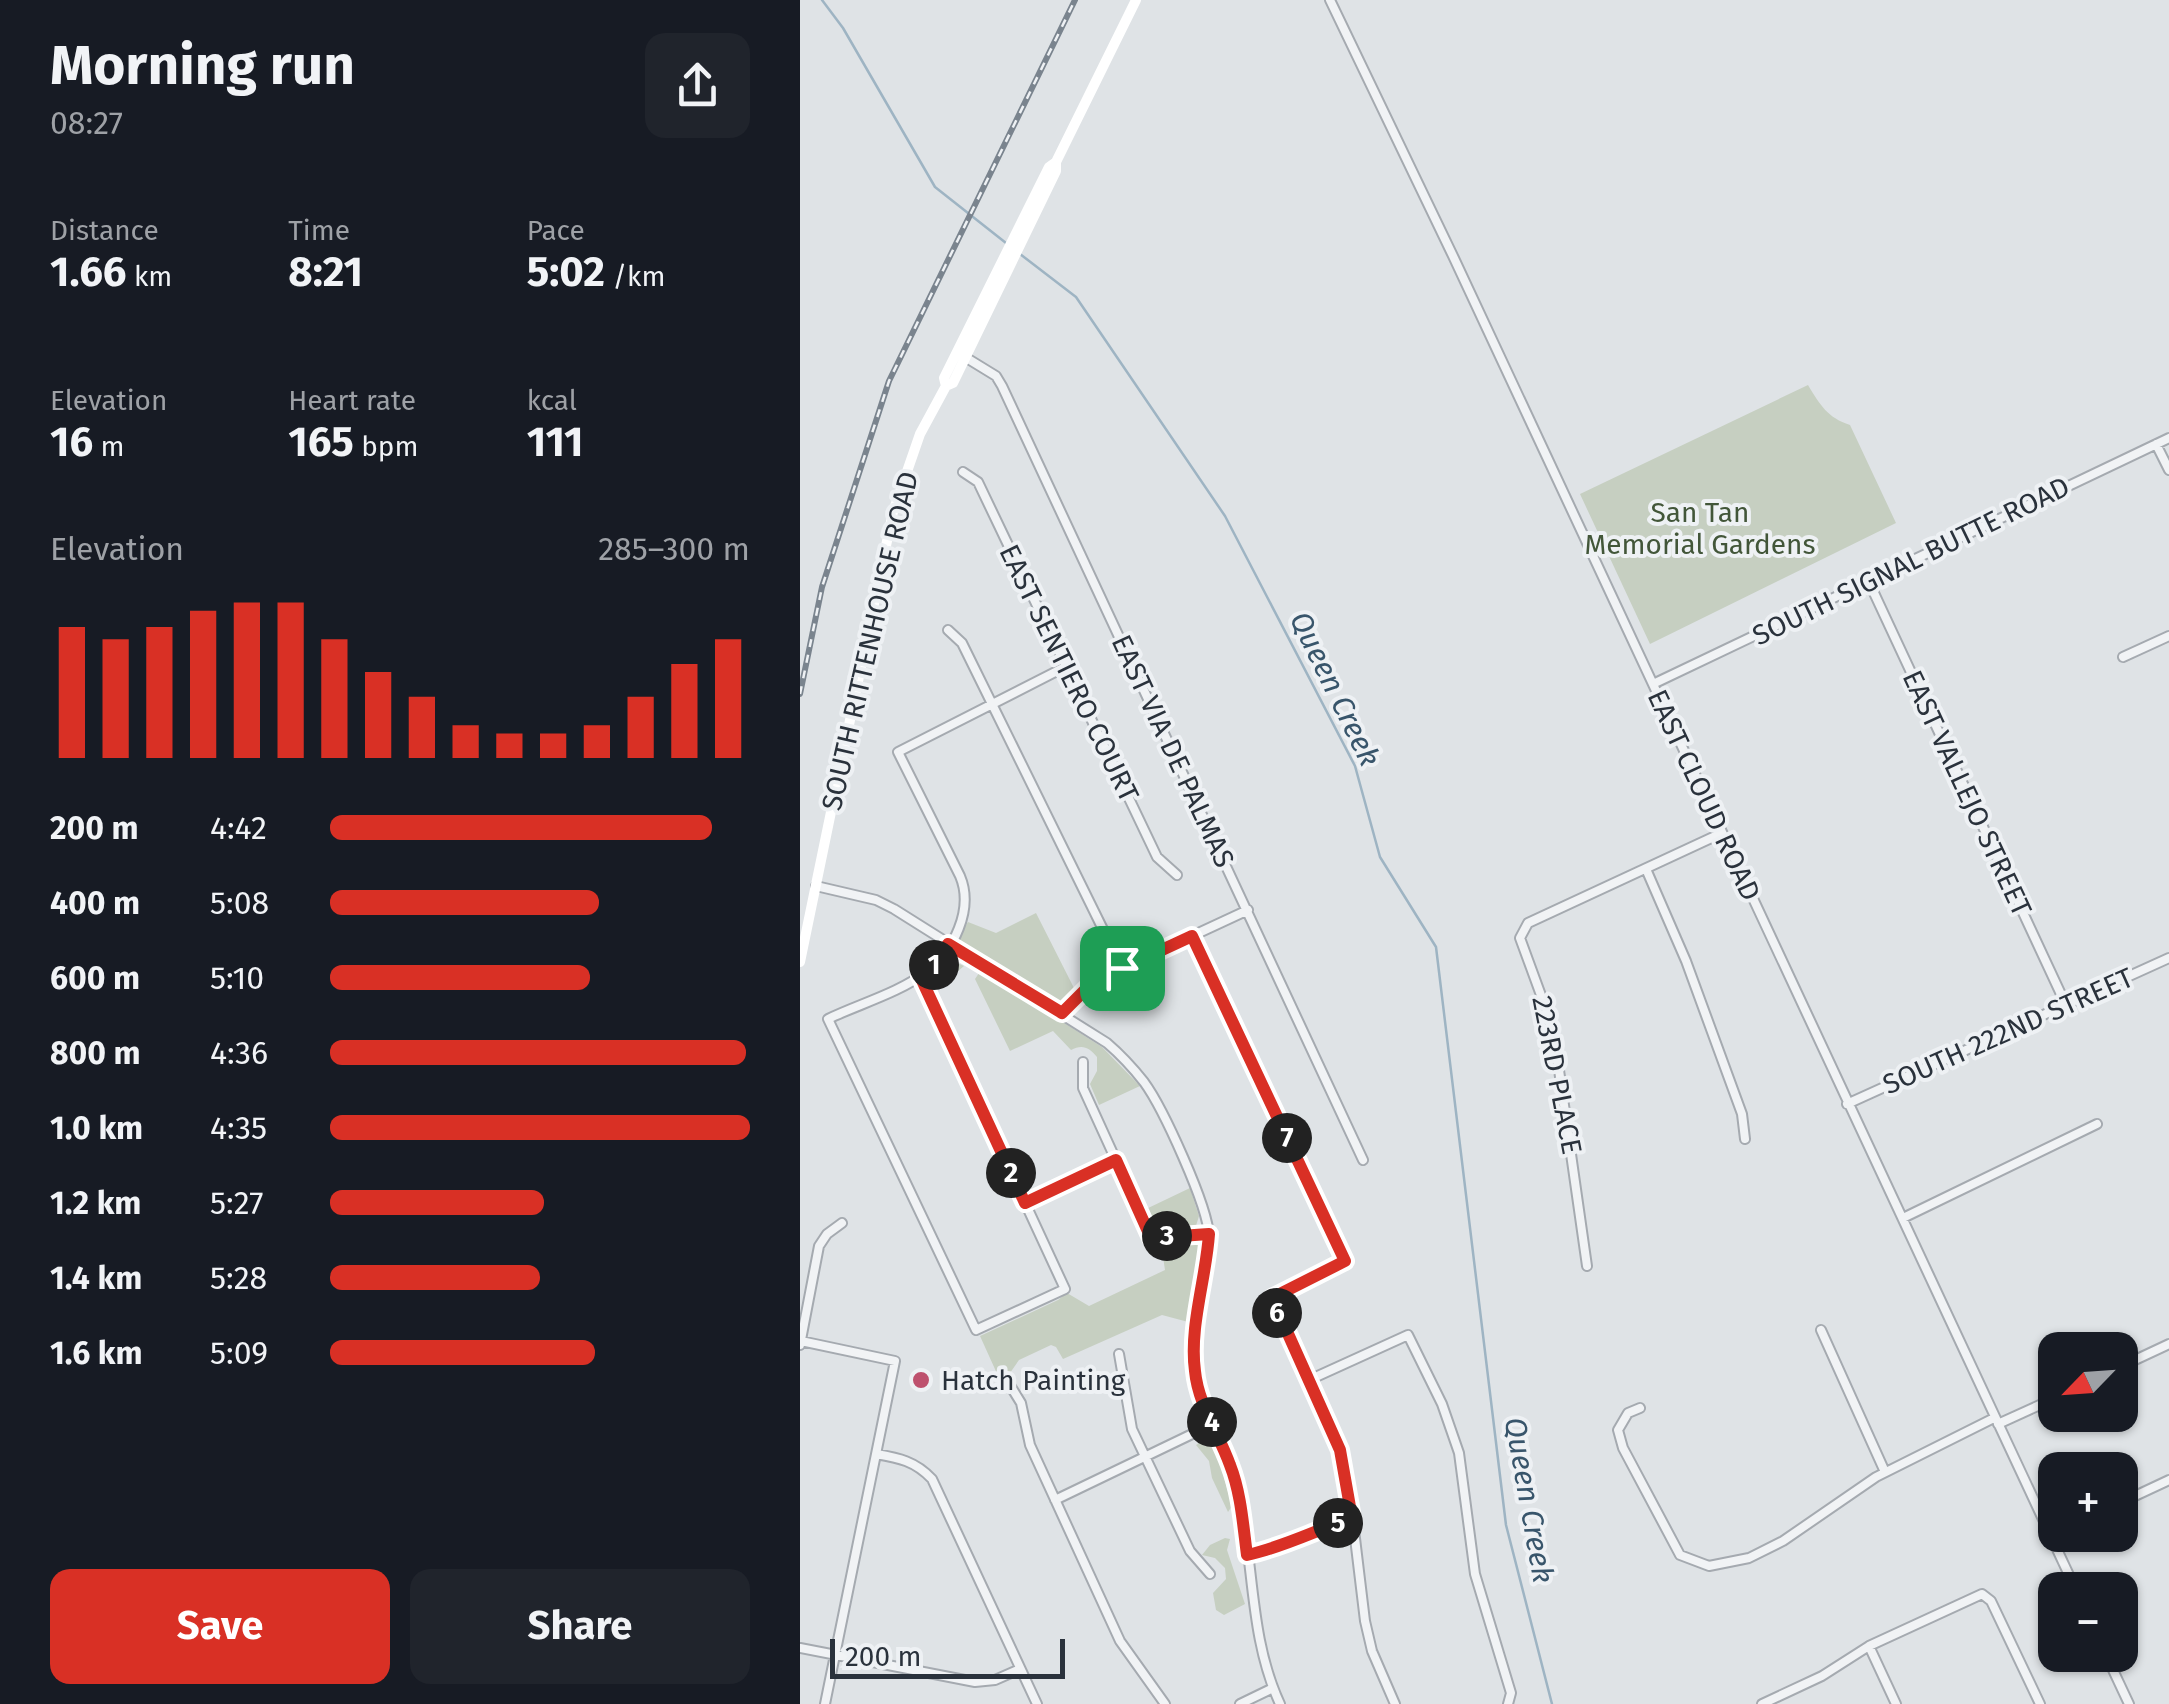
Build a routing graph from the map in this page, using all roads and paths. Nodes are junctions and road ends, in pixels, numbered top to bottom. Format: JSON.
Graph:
{"nodes":[{"id":1,"x":1136,"y":0,"type":"edge"},
{"id":2,"x":1330,"y":0,"type":"edge"},
{"id":3,"x":990,"y":293,"type":"junction"},
{"id":4,"x":965,"y":357,"type":"junction"},
{"id":5,"x":946,"y":386,"type":"junction"},
{"id":6,"x":2169,"y":438,"type":"edge"},
{"id":7,"x":2156,"y":444,"type":"junction"},
{"id":8,"x":2169,"y":470,"type":"edge"},
{"id":9,"x":963,"y":472,"type":"dead end"},
{"id":10,"x":1868,"y":580,"type":"junction"},
{"id":11,"x":948,"y":630,"type":"dead end"},
{"id":12,"x":2169,"y":636,"type":"edge"},
{"id":13,"x":2123,"y":657,"type":"dead end"},
{"id":14,"x":1065,"y":668,"type":"junction"},
{"id":15,"x":1653,"y":684,"type":"junction"},
{"id":16,"x":991,"y":704,"type":"junction"},
{"id":17,"x":1722,"y":833,"type":"junction"},
{"id":18,"x":1646,"y":869,"type":"junction"},
{"id":19,"x":1176,"y":874,"type":"dead end"},
{"id":20,"x":816,"y":886,"type":"junction"},
{"id":21,"x":1248,"y":910,"type":"junction"},
{"id":22,"x":1192,"y":936,"type":"junction"},
{"id":23,"x":948,"y":944,"type":"junction"},
{"id":24,"x":2169,"y":958,"type":"edge"},
{"id":25,"x":800,"y":962,"type":"edge"},
{"id":26,"x":1122,"y":968,"type":"junction"},
{"id":27,"x":920,"y":976,"type":"junction"},
{"id":28,"x":2066,"y":1005,"type":"junction"},
{"id":29,"x":1062,"y":1013,"type":"junction"},
{"id":30,"x":1082,"y":1062,"type":"dead end"},
{"id":31,"x":1847,"y":1104,"type":"junction"},
{"id":32,"x":2096,"y":1124,"type":"dead end"},
{"id":33,"x":1745,"y":1139,"type":"dead end"},
{"id":34,"x":1116,"y":1160,"type":"junction"},
{"id":35,"x":1363,"y":1160,"type":"dead end"},
{"id":36,"x":1025,"y":1203,"type":"junction"},
{"id":37,"x":1902,"y":1218,"type":"junction"},
{"id":38,"x":842,"y":1223,"type":"dead end"},
{"id":39,"x":1209,"y":1234,"type":"junction"},
{"id":40,"x":1586,"y":1266,"type":"dead end"},
{"id":41,"x":1820,"y":1330,"type":"dead end"},
{"id":42,"x":800,"y":1343,"type":"edge"},
{"id":43,"x":2169,"y":1344,"type":"edge"},
{"id":44,"x":1119,"y":1354,"type":"dead end"},
{"id":45,"x":2138,"y":1359,"type":"edge"},
{"id":46,"x":1309,"y":1380,"type":"junction"},
{"id":47,"x":1008,"y":1382,"type":"dead end"},
{"id":48,"x":2038,"y":1405,"type":"edge"},
{"id":49,"x":1640,"y":1408,"type":"dead end"},
{"id":50,"x":1996,"y":1421,"type":"junction"},
{"id":51,"x":1213,"y":1424,"type":"junction"},
{"id":52,"x":876,"y":1454,"type":"junction"},
{"id":53,"x":1145,"y":1458,"type":"junction"},
{"id":54,"x":1885,"y":1472,"type":"junction"},
{"id":55,"x":2169,"y":1480,"type":"edge"},
{"id":56,"x":2138,"y":1495,"type":"edge"},
{"id":57,"x":1055,"y":1500,"type":"junction"},
{"id":58,"x":2038,"y":1505,"type":"edge"},
{"id":59,"x":1352,"y":1518,"type":"junction"},
{"id":60,"x":1247,"y":1555,"type":"junction"},
{"id":61,"x":1210,"y":1574,"type":"dead end"},
{"id":62,"x":1869,"y":1646,"type":"junction"},
{"id":63,"x":800,"y":1648,"type":"edge"},
{"id":64,"x":835,"y":1655,"type":"junction"},
{"id":65,"x":1020,"y":1669,"type":"junction"},
{"id":66,"x":2114,"y":1672,"type":"edge"},
{"id":67,"x":1273,"y":1688,"type":"junction"},
{"id":68,"x":2038,"y":1701,"type":"edge"},
{"id":69,"x":1509,"y":1703,"type":"edge"},
{"id":70,"x":1765,"y":1703,"type":"edge"},
{"id":71,"x":825,"y":1704,"type":"edge"},
{"id":72,"x":1036,"y":1704,"type":"edge"},
{"id":73,"x":1165,"y":1704,"type":"edge"},
{"id":74,"x":1240,"y":1704,"type":"edge"},
{"id":75,"x":1280,"y":1704,"type":"edge"},
{"id":76,"x":1395,"y":1704,"type":"edge"},
{"id":77,"x":1896,"y":1704,"type":"edge"},
{"id":78,"x":2024,"y":1704,"type":"edge"},
{"id":79,"x":2129,"y":1704,"type":"edge"}],
"edges":[{"from":1,"to":3,"type":"main road","name":"SOUTH RITTENHOUSE ROAD"},
{"from":2,"to":15,"type":"street","name":"EAST CLOUD ROAD"},
{"from":3,"to":4,"type":"main road","name":"SOUTH RITTENHOUSE ROAD"},
{"from":3,"to":5,"type":"main road","name":"SOUTH RITTENHOUSE ROAD"},
{"from":4,"to":5,"type":"main road","name":"SOUTH RITTENHOUSE ROAD"},
{"from":4,"to":21,"type":"street","name":"EAST VIA DE PALMAS"},
{"from":5,"to":20,"type":"main road","name":"SOUTH RITTENHOUSE ROAD"},
{"from":6,"to":7,"type":"street","name":"SOUTH SIGNAL BUTTE ROAD"},
{"from":7,"to":8,"type":"street"},
{"from":7,"to":10,"type":"street","name":"SOUTH SIGNAL BUTTE ROAD"},
{"from":9,"to":14,"type":"street","name":"EAST SENTIERO COURT"},
{"from":10,"to":15,"type":"street","name":"SOUTH SIGNAL BUTTE ROAD"},
{"from":10,"to":28,"type":"street","name":"EAST VALLEJO STREET"},
{"from":11,"to":16,"type":"street"},
{"from":12,"to":13,"type":"street"},
{"from":14,"to":16,"type":"street"},
{"from":14,"to":19,"type":"street","name":"EAST SENTIERO COURT"},
{"from":15,"to":17,"type":"street","name":"EAST CLOUD ROAD"},
{"from":16,"to":23,"type":"street"},
{"from":16,"to":26,"type":"street"},
{"from":17,"to":18,"type":"street","name":"223RD PLACE"},
{"from":17,"to":31,"type":"street","name":"EAST CLOUD ROAD"},
{"from":18,"to":33,"type":"street"},
{"from":18,"to":40,"type":"street","name":"223RD PLACE"},
{"from":20,"to":23,"type":"street"},
{"from":20,"to":25,"type":"main road","name":"SOUTH RITTENHOUSE ROAD"},
{"from":21,"to":22,"type":"street"},
{"from":21,"to":35,"type":"street","name":"EAST VIA DE PALMAS"},
{"from":22,"to":26,"type":"street"},
{"from":22,"to":46,"type":"street"},
{"from":23,"to":27,"type":"street"},
{"from":23,"to":29,"type":"street"},
{"from":24,"to":28,"type":"street","name":"SOUTH 222ND STREET"},
{"from":26,"to":29,"type":"street"},
{"from":27,"to":36,"type":"street"},
{"from":27,"to":36,"type":"street"},
{"from":28,"to":31,"type":"street","name":"SOUTH 222ND STREET"},
{"from":29,"to":39,"type":"street"},
{"from":30,"to":34,"type":"street"},
{"from":31,"to":37,"type":"street","name":"EAST CLOUD ROAD"},
{"from":32,"to":37,"type":"street"},
{"from":34,"to":36,"type":"street"},
{"from":34,"to":39,"type":"street"},
{"from":37,"to":50,"type":"street","name":"EAST CLOUD ROAD"},
{"from":38,"to":42,"type":"street"},
{"from":39,"to":51,"type":"street"},
{"from":41,"to":54,"type":"street"},
{"from":42,"to":52,"type":"street"},
{"from":43,"to":45,"type":"street"},
{"from":44,"to":53,"type":"street"},
{"from":46,"to":59,"type":"street"},
{"from":46,"to":69,"type":"street"},
{"from":47,"to":57,"type":"street"},
{"from":48,"to":50,"type":"street"},
{"from":49,"to":54,"type":"street"},
{"from":50,"to":54,"type":"street"},
{"from":50,"to":58,"type":"street","name":"EAST CLOUD ROAD"},
{"from":51,"to":53,"type":"street"},
{"from":51,"to":60,"type":"street"},
{"from":52,"to":64,"type":"street"},
{"from":52,"to":65,"type":"street"},
{"from":53,"to":57,"type":"street"},
{"from":53,"to":61,"type":"street"},
{"from":55,"to":56,"type":"street"},
{"from":57,"to":73,"type":"street"},
{"from":59,"to":60,"type":"street"},
{"from":59,"to":76,"type":"street"},
{"from":60,"to":67,"type":"street"},
{"from":62,"to":68,"type":"street"},
{"from":62,"to":70,"type":"street"},
{"from":62,"to":77,"type":"street"},
{"from":63,"to":64,"type":"street"},
{"from":64,"to":65,"type":"street"},
{"from":64,"to":71,"type":"street"},
{"from":65,"to":72,"type":"street"},
{"from":66,"to":79,"type":"street"},
{"from":67,"to":74,"type":"street"},
{"from":67,"to":75,"type":"street"},
{"from":68,"to":78,"type":"street"}]}
